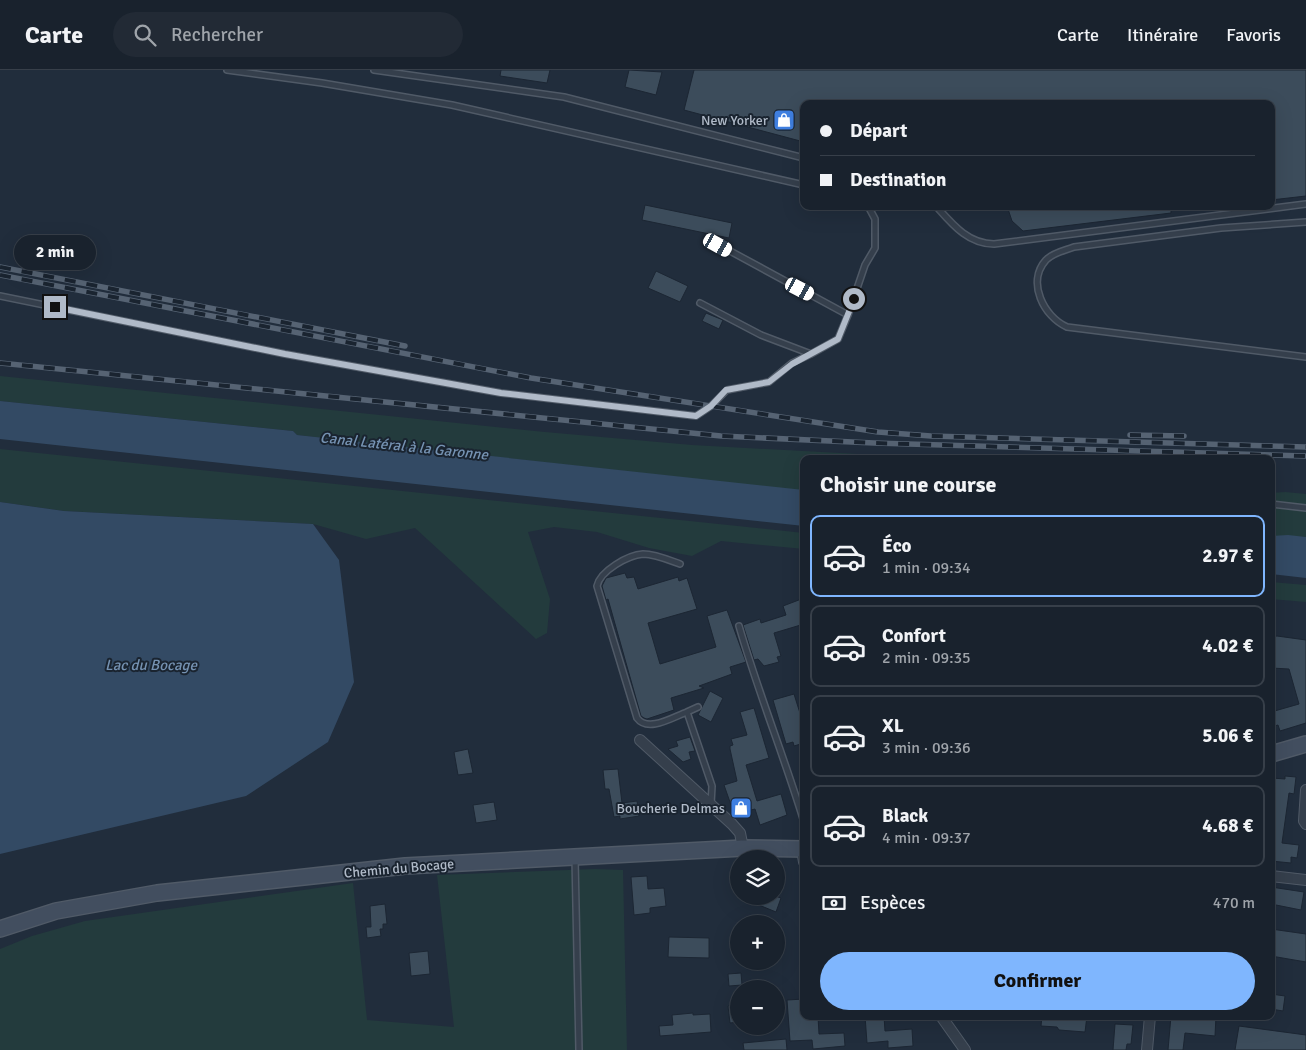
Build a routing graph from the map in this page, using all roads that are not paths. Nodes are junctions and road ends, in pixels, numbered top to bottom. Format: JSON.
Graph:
{"nodes":[{"id":1,"x":227,"y":70,"type":"edge"},
{"id":2,"x":374,"y":70,"type":"edge"},
{"id":3,"x":800,"y":157,"type":"edge"},
{"id":4,"x":800,"y":184,"type":"edge"},
{"id":5,"x":1306,"y":204,"type":"edge"},
{"id":6,"x":1275,"y":208,"type":"edge"},
{"id":7,"x":870,"y":210,"type":"edge"},
{"id":8,"x":940,"y":210,"type":"edge"},
{"id":9,"x":1259,"y":210,"type":"edge"},
{"id":10,"x":1306,"y":222,"type":"edge"},
{"id":11,"x":718,"y":245,"type":"dead end"},
{"id":12,"x":0,"y":296,"type":"edge"},
{"id":13,"x":700,"y":303,"type":"dead end"},
{"id":14,"x":848,"y":315,"type":"junction"},
{"id":15,"x":811,"y":354,"type":"junction"},
{"id":16,"x":1306,"y":357,"type":"edge"},
{"id":17,"x":1275,"y":504,"type":"edge"},
{"id":18,"x":1306,"y":508,"type":"edge"},
{"id":19,"x":680,"y":564,"type":"dead end"},
{"id":20,"x":739,"y":626,"type":"dead end"},
{"id":21,"x":698,"y":707,"type":"dead end"},
{"id":22,"x":687,"y":712,"type":"junction"},
{"id":23,"x":640,"y":740,"type":"dead end"},
{"id":24,"x":1306,"y":744,"type":"edge"},
{"id":25,"x":1275,"y":753,"type":"edge"},
{"id":26,"x":1306,"y":790,"type":"edge"},
{"id":27,"x":711,"y":804,"type":"junction"},
{"id":28,"x":800,"y":809,"type":"edge"},
{"id":29,"x":1306,"y":824,"type":"edge"},
{"id":30,"x":742,"y":848,"type":"junction"},
{"id":31,"x":800,"y":854,"type":"edge"},
{"id":32,"x":574,"y":857,"type":"junction"},
{"id":33,"x":1275,"y":876,"type":"edge"},
{"id":34,"x":1306,"y":880,"type":"edge"},
{"id":35,"x":0,"y":929,"type":"edge"},
{"id":36,"x":944,"y":1020,"type":"edge"},
{"id":37,"x":1150,"y":1020,"type":"edge"},
{"id":38,"x":579,"y":1050,"type":"edge"},
{"id":39,"x":965,"y":1050,"type":"edge"},
{"id":40,"x":1147,"y":1050,"type":"edge"}],
"edges":[{"from":1,"to":4,"type":"lane"},
{"from":2,"to":3,"type":"lane"},
{"from":5,"to":6,"type":"lane"},
{"from":7,"to":14,"type":"lane"},
{"from":8,"to":9,"type":"lane"},
{"from":10,"to":16,"type":"lane"},
{"from":11,"to":14,"type":"lane"},
{"from":12,"to":15,"type":"lane"},
{"from":13,"to":15,"type":"lane"},
{"from":14,"to":15,"type":"lane"},
{"from":17,"to":18,"type":"lane"},
{"from":19,"to":22,"type":"lane"},
{"from":20,"to":28,"type":"lane"},
{"from":21,"to":22,"type":"lane"},
{"from":22,"to":27,"type":"lane"},
{"from":23,"to":27,"type":"street"},
{"from":24,"to":25,"type":"street"},
{"from":26,"to":29,"type":"street"},
{"from":27,"to":30,"type":"street"},
{"from":30,"to":31,"type":"street","name":"Chemin du Bocage"},
{"from":30,"to":32,"type":"street","name":"Chemin du Bocage"},
{"from":32,"to":35,"type":"street","name":"Chemin du Bocage"},
{"from":32,"to":38,"type":"lane"},
{"from":33,"to":34,"type":"street"},
{"from":36,"to":39,"type":"street"},
{"from":37,"to":40,"type":"street"}]}
